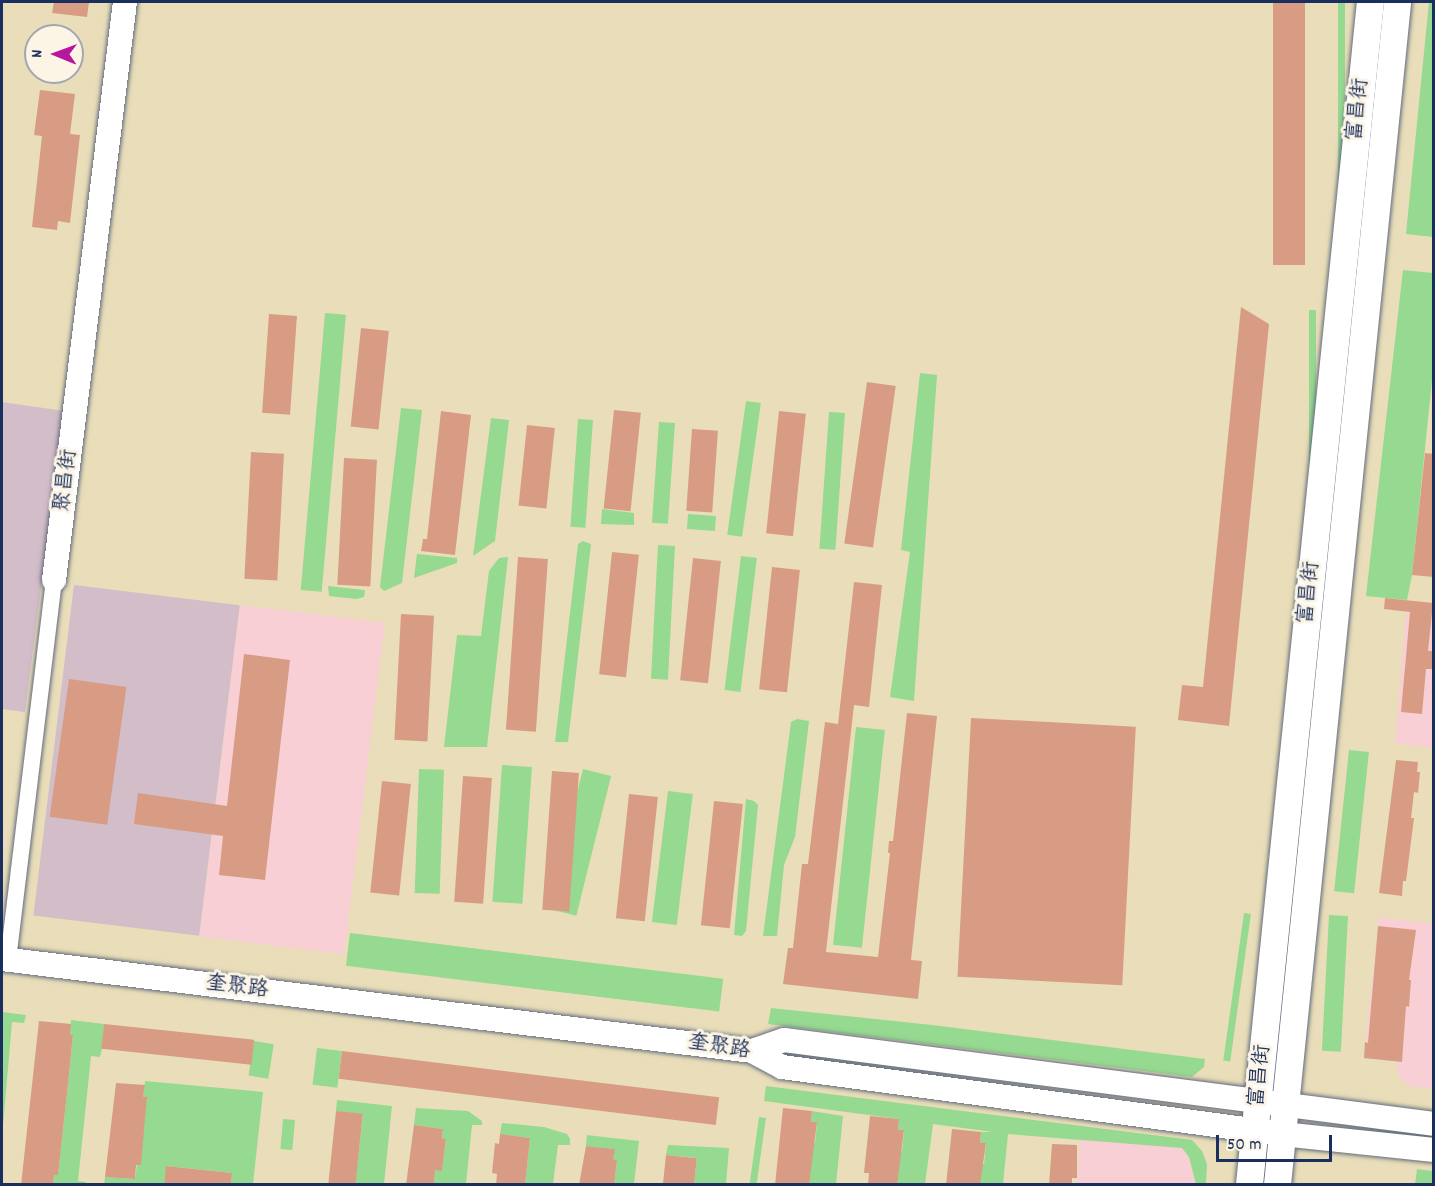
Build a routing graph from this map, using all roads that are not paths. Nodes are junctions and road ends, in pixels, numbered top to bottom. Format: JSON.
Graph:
{"nodes":[{"id":1,"x":125,"y":2,"type":"edge"},
{"id":2,"x":1370,"y":2,"type":"edge"},
{"id":3,"x":1397,"y":2,"type":"edge"},
{"id":4,"x":54,"y":580,"type":"joint"},
{"id":5,"x":5,"y":959,"type":"edge"},
{"id":6,"x":752,"y":1051,"type":"junction"},
{"id":7,"x":1258,"y":1100,"type":"junction"},
{"id":8,"x":1285,"y":1105,"type":"junction"},
{"id":9,"x":1434,"y":1124,"type":"edge"},
{"id":10,"x":1255,"y":1129,"type":"junction"},
{"id":11,"x":1282,"y":1134,"type":"junction"},
{"id":12,"x":1434,"y":1150,"type":"edge"},
{"id":13,"x":1250,"y":1185,"type":"edge"},
{"id":14,"x":1277,"y":1185,"type":"edge"}],
"edges":[{"from":1,"to":4,"type":"street","name":"聚昌街"},
{"from":2,"to":7,"type":"main road","name":"富昌街"},
{"from":3,"to":8,"type":"main road","name":"富昌街"},
{"from":4,"to":5,"type":"street","name":"聚昌街"},
{"from":5,"to":6,"type":"street","name":"奎聚路"},
{"from":6,"to":7,"type":"street"},
{"from":6,"to":10,"type":"street","name":"奎聚路"},
{"from":7,"to":8,"type":"street"},
{"from":7,"to":10,"type":"main road","name":"富昌街"},
{"from":8,"to":9,"type":"street"},
{"from":8,"to":11,"type":"main road","name":"富昌街"},
{"from":10,"to":11,"type":"street","name":"奎聚路"},
{"from":10,"to":13,"type":"main road","name":"富昌街"},
{"from":11,"to":12,"type":"street","name":"奎聚路"},
{"from":11,"to":14,"type":"main road","name":"富昌街"}]}
